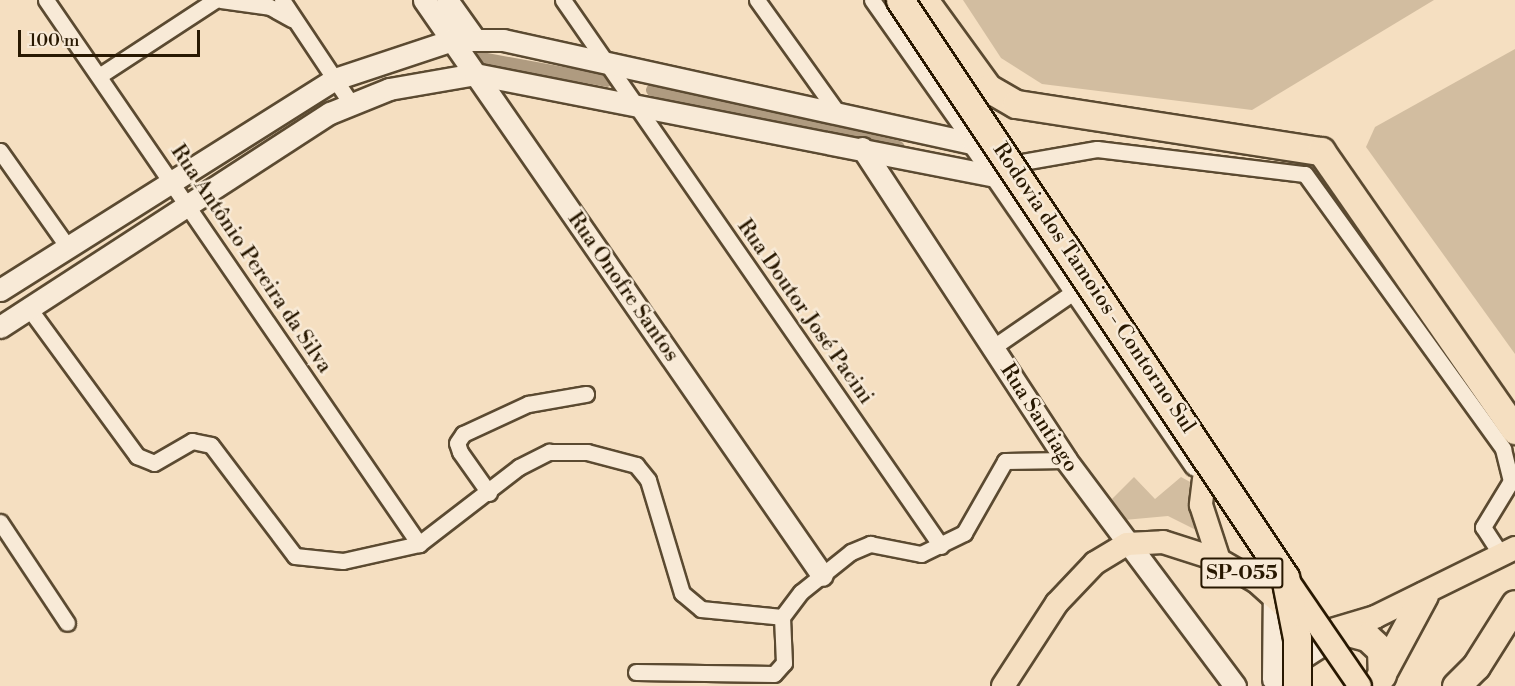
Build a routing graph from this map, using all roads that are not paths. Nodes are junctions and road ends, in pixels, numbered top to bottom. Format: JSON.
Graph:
{"nodes":[{"id":1,"x":46,"y":0,"type":"edge"},
{"id":2,"x":215,"y":0,"type":"edge"},
{"id":3,"x":221,"y":0,"type":"edge"},
{"id":4,"x":282,"y":0,"type":"edge"},
{"id":5,"x":424,"y":0,"type":"edge"},
{"id":6,"x":447,"y":0,"type":"edge"},
{"id":7,"x":563,"y":0,"type":"edge"},
{"id":8,"x":757,"y":0,"type":"edge"},
{"id":9,"x":872,"y":0,"type":"edge"},
{"id":10,"x":900,"y":0,"type":"edge"},
{"id":11,"x":924,"y":0,"type":"edge"},
{"id":12,"x":295,"y":20,"type":"junction"},
{"id":13,"x":474,"y":38,"type":"junction"},
{"id":14,"x":452,"y":40,"type":"junction"},
{"id":15,"x":609,"y":66,"type":"junction"},
{"id":16,"x":475,"y":74,"type":"junction"},
{"id":17,"x":99,"y":76,"type":"junction"},
{"id":18,"x":335,"y":79,"type":"junction"},
{"id":19,"x":350,"y":102,"type":"junction"},
{"id":20,"x":635,"y":102,"type":"junction"},
{"id":21,"x":840,"y":116,"type":"junction"},
{"id":22,"x":973,"y":143,"type":"junction"},
{"id":23,"x":862,"y":148,"type":"junction"},
{"id":24,"x":0,"y":151,"type":"edge"},
{"id":25,"x":992,"y":172,"type":"junction"},
{"id":26,"x":172,"y":180,"type":"junction"},
{"id":27,"x":187,"y":202,"type":"junction"},
{"id":28,"x":67,"y":246,"type":"junction"},
{"id":29,"x":0,"y":290,"type":"edge"},
{"id":30,"x":1075,"y":291,"type":"junction"},
{"id":31,"x":28,"y":307,"type":"junction"},
{"id":32,"x":0,"y":327,"type":"edge"},
{"id":33,"x":993,"y":348,"type":"junction"},
{"id":34,"x":586,"y":394,"type":"dead end"},
{"id":35,"x":1512,"y":429,"type":"edge"},
{"id":36,"x":1066,"y":460,"type":"junction"},
{"id":37,"x":1204,"y":478,"type":"junction"},
{"id":38,"x":489,"y":493,"type":"junction"},
{"id":39,"x":0,"y":522,"type":"edge"},
{"id":40,"x":419,"y":544,"type":"junction"},
{"id":41,"x":1127,"y":544,"type":"junction"},
{"id":42,"x":941,"y":546,"type":"junction"},
{"id":43,"x":1508,"y":552,"type":"edge"},
{"id":44,"x":1220,"y":560,"type":"junction"},
{"id":45,"x":822,"y":575,"type":"junction"},
{"id":46,"x":1281,"y":589,"type":"junction"},
{"id":47,"x":1424,"y":595,"type":"junction"},
{"id":48,"x":1515,"y":604,"type":"edge"},
{"id":49,"x":782,"y":617,"type":"junction"},
{"id":50,"x":67,"y":623,"type":"dead end"},
{"id":51,"x":1344,"y":631,"type":"junction"},
{"id":52,"x":636,"y":672,"type":"dead end"},
{"id":53,"x":1372,"y":682,"type":"edge"},
{"id":54,"x":1227,"y":683,"type":"edge"},
{"id":55,"x":1278,"y":684,"type":"edge"},
{"id":56,"x":1003,"y":686,"type":"edge"},
{"id":57,"x":1456,"y":686,"type":"edge"}],
"edges":[{"from":1,"to":17,"type":"street","name":"Rua Antônio Pereira da Silva"},
{"from":2,"to":17,"type":"street"},
{"from":3,"to":12,"type":"street"},
{"from":4,"to":12,"type":"street"},
{"from":5,"to":14,"type":"street","name":"Rua Onofre Santos"},
{"from":6,"to":13,"type":"street"},
{"from":7,"to":15,"type":"street","name":"Rua Doutor José Pacini"},
{"from":8,"to":21,"type":"street"},
{"from":9,"to":22,"type":"street"},
{"from":10,"to":46,"type":"highway","name":"Rodovia dos Tamoios - Contorno Sul","bridge":true},
{"from":11,"to":35,"type":"highway"},
{"from":12,"to":18,"type":"street"},
{"from":13,"to":14,"type":"street"},
{"from":13,"to":15,"type":"street"},
{"from":14,"to":16,"type":"street","name":"Rua Onofre Santos"},
{"from":14,"to":18,"type":"street"},
{"from":15,"to":20,"type":"street","name":"Rua Doutor José Pacini"},
{"from":15,"to":21,"type":"street"},
{"from":16,"to":19,"type":"street"},
{"from":16,"to":20,"type":"street"},
{"from":16,"to":45,"type":"street","name":"Rua Onofre Santos"},
{"from":17,"to":26,"type":"street","name":"Rua Antônio Pereira da Silva"},
{"from":18,"to":19,"type":"street"},
{"from":18,"to":26,"type":"street"},
{"from":19,"to":27,"type":"street"},
{"from":20,"to":23,"type":"street"},
{"from":20,"to":42,"type":"street","name":"Rua Doutor José Pacini"},
{"from":21,"to":22,"type":"street"},
{"from":22,"to":25,"type":"street"},
{"from":23,"to":25,"type":"street"},
{"from":23,"to":33,"type":"street","name":"Rua Santiago"},
{"from":24,"to":28,"type":"street"},
{"from":25,"to":30,"type":"street"},
{"from":25,"to":43,"type":"street"},
{"from":26,"to":27,"type":"street","name":"Rua Antônio Pereira da Silva"},
{"from":26,"to":28,"type":"street"},
{"from":27,"to":31,"type":"street"},
{"from":27,"to":40,"type":"street","name":"Rua Antônio Pereira da Silva"},
{"from":28,"to":29,"type":"street"},
{"from":30,"to":33,"type":"street"},
{"from":30,"to":37,"type":"street"},
{"from":31,"to":32,"type":"street"},
{"from":31,"to":40,"type":"street"},
{"from":33,"to":36,"type":"street","name":"Rua Santiago"},
{"from":34,"to":38,"type":"street"},
{"from":36,"to":41,"type":"street","name":"Rua Santiago"},
{"from":36,"to":42,"type":"street"},
{"from":37,"to":44,"type":"main road"},
{"from":37,"to":46,"type":"street"},
{"from":38,"to":40,"type":"street"},
{"from":38,"to":49,"type":"street"},
{"from":39,"to":50,"type":"street"},
{"from":41,"to":44,"type":"main road","number":"SP-055"},
{"from":41,"to":54,"type":"street","name":"Rua Santiago"},
{"from":41,"to":56,"type":"main road","number":"SP-055"},
{"from":42,"to":45,"type":"street"},
{"from":43,"to":47,"type":"main road"},
{"from":44,"to":46,"type":"main road","number":"SP-055"},
{"from":45,"to":49,"type":"street"},
{"from":46,"to":51,"type":"main road","number":"SP-055"},
{"from":46,"to":53,"type":"main road","name":"Rodovia dos Tamoios - Contorno Sul","bridge":true},
{"from":46,"to":55,"type":"highway","name":"Rodovia dos Tamoios - Contorno Sul","bridge":true},
{"from":47,"to":51,"type":"main road"},
{"from":47,"to":53,"type":"highway"},
{"from":48,"to":57,"type":"highway"},
{"from":49,"to":52,"type":"street"},
{"from":51,"to":53,"type":"highway","number":"SP-055"},
{"from":51,"to":55,"type":"street"}]}
